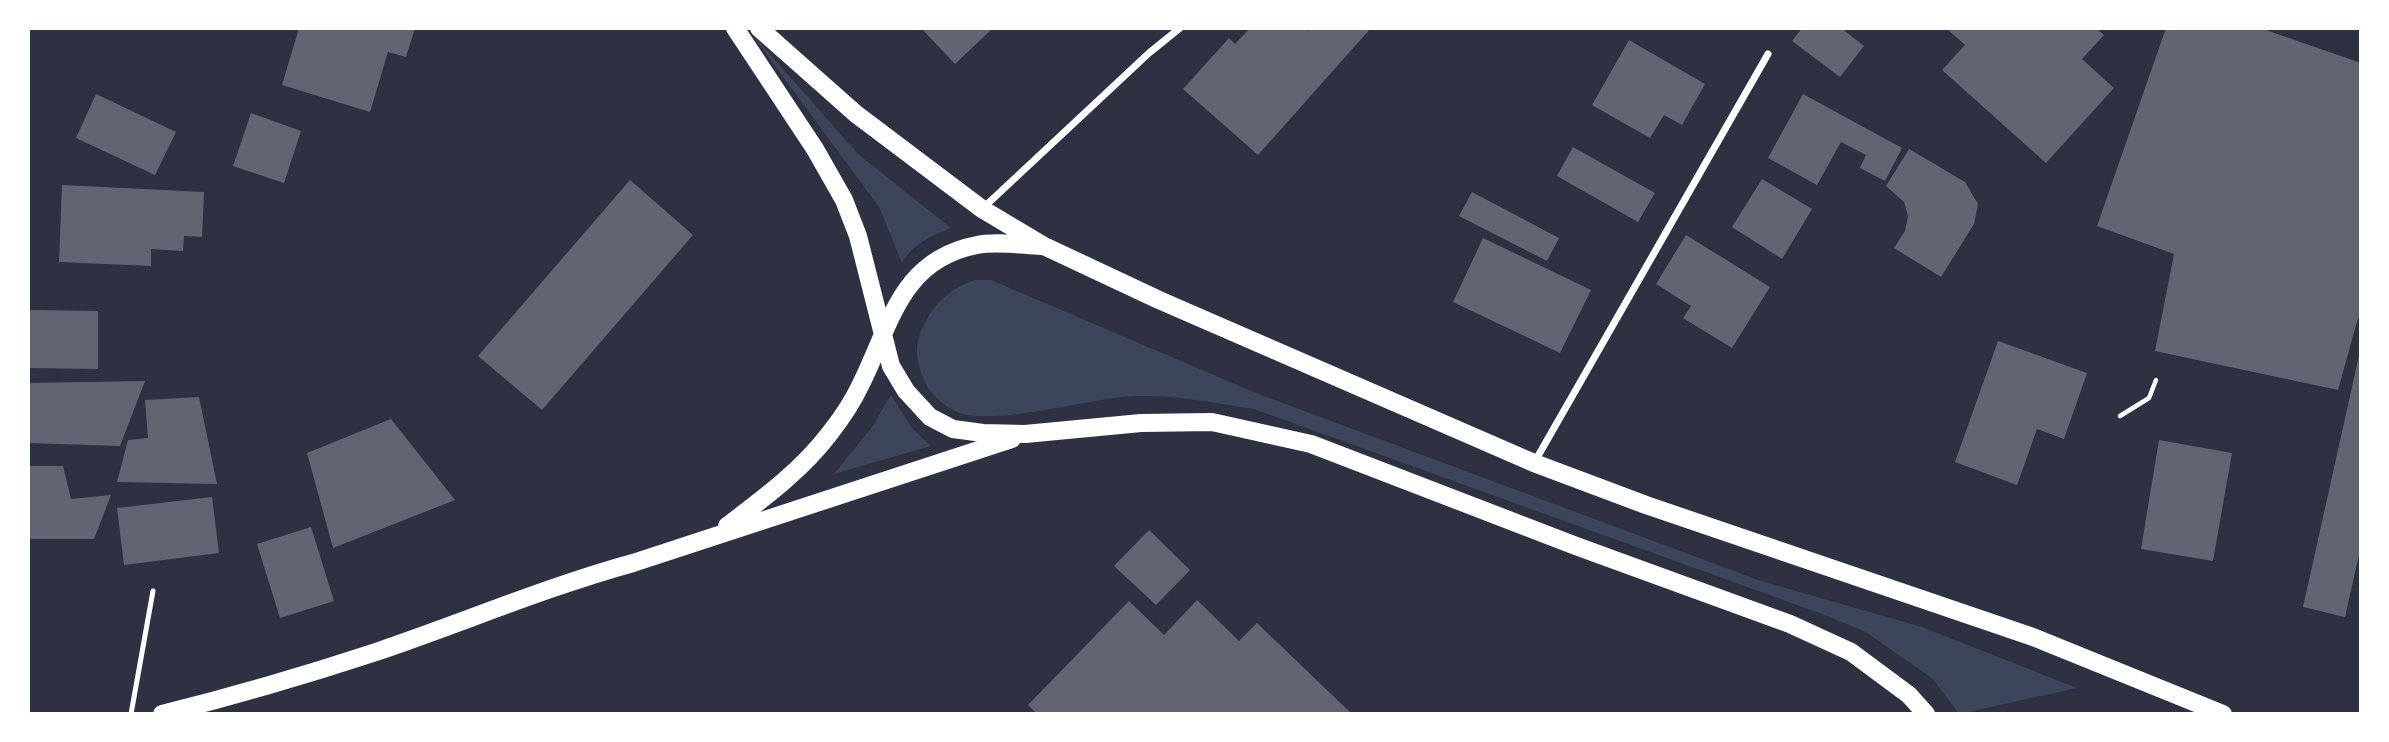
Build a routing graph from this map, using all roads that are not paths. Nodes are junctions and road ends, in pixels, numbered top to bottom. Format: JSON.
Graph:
{"nodes":[{"id":1,"x":735,"y":28,"type":"edge"},
{"id":2,"x":759,"y":28,"type":"edge"},
{"id":3,"x":1180,"y":28,"type":"edge"},
{"id":4,"x":1768,"y":54,"type":"dead end"},
{"id":5,"x":982,"y":209,"type":"junction"},
{"id":6,"x":1044,"y":246,"type":"junction"},
{"id":7,"x":882,"y":336,"type":"junction"},
{"id":8,"x":1025,"y":434,"type":"junction"},
{"id":9,"x":1534,"y":463,"type":"junction"},
{"id":10,"x":716,"y":534,"type":"junction"},
{"id":11,"x":153,"y":591,"type":"dead end"},
{"id":12,"x":2214,"y":711,"type":"edge"},
{"id":13,"x":131,"y":714,"type":"edge"},
{"id":14,"x":162,"y":714,"type":"edge"},
{"id":15,"x":1926,"y":714,"type":"edge"},
{"id":16,"x":2184,"y":714,"type":"edge"}],
"edges":[{"from":1,"to":7,"type":"main road"},
{"from":2,"to":5,"type":"main road"},
{"from":3,"to":5,"type":"street"},
{"from":4,"to":9,"type":"street"},
{"from":5,"to":6,"type":"main road"},
{"from":6,"to":7,"type":"main road"},
{"from":6,"to":9,"type":"main road"},
{"from":7,"to":8,"type":"main road"},
{"from":7,"to":10,"type":"main road"},
{"from":8,"to":10,"type":"main road"},
{"from":8,"to":15,"type":"main road"},
{"from":9,"to":12,"type":"main road"},
{"from":10,"to":14,"type":"main road"},
{"from":11,"to":13,"type":"lane"},
{"from":12,"to":16,"type":"main road"}]}
